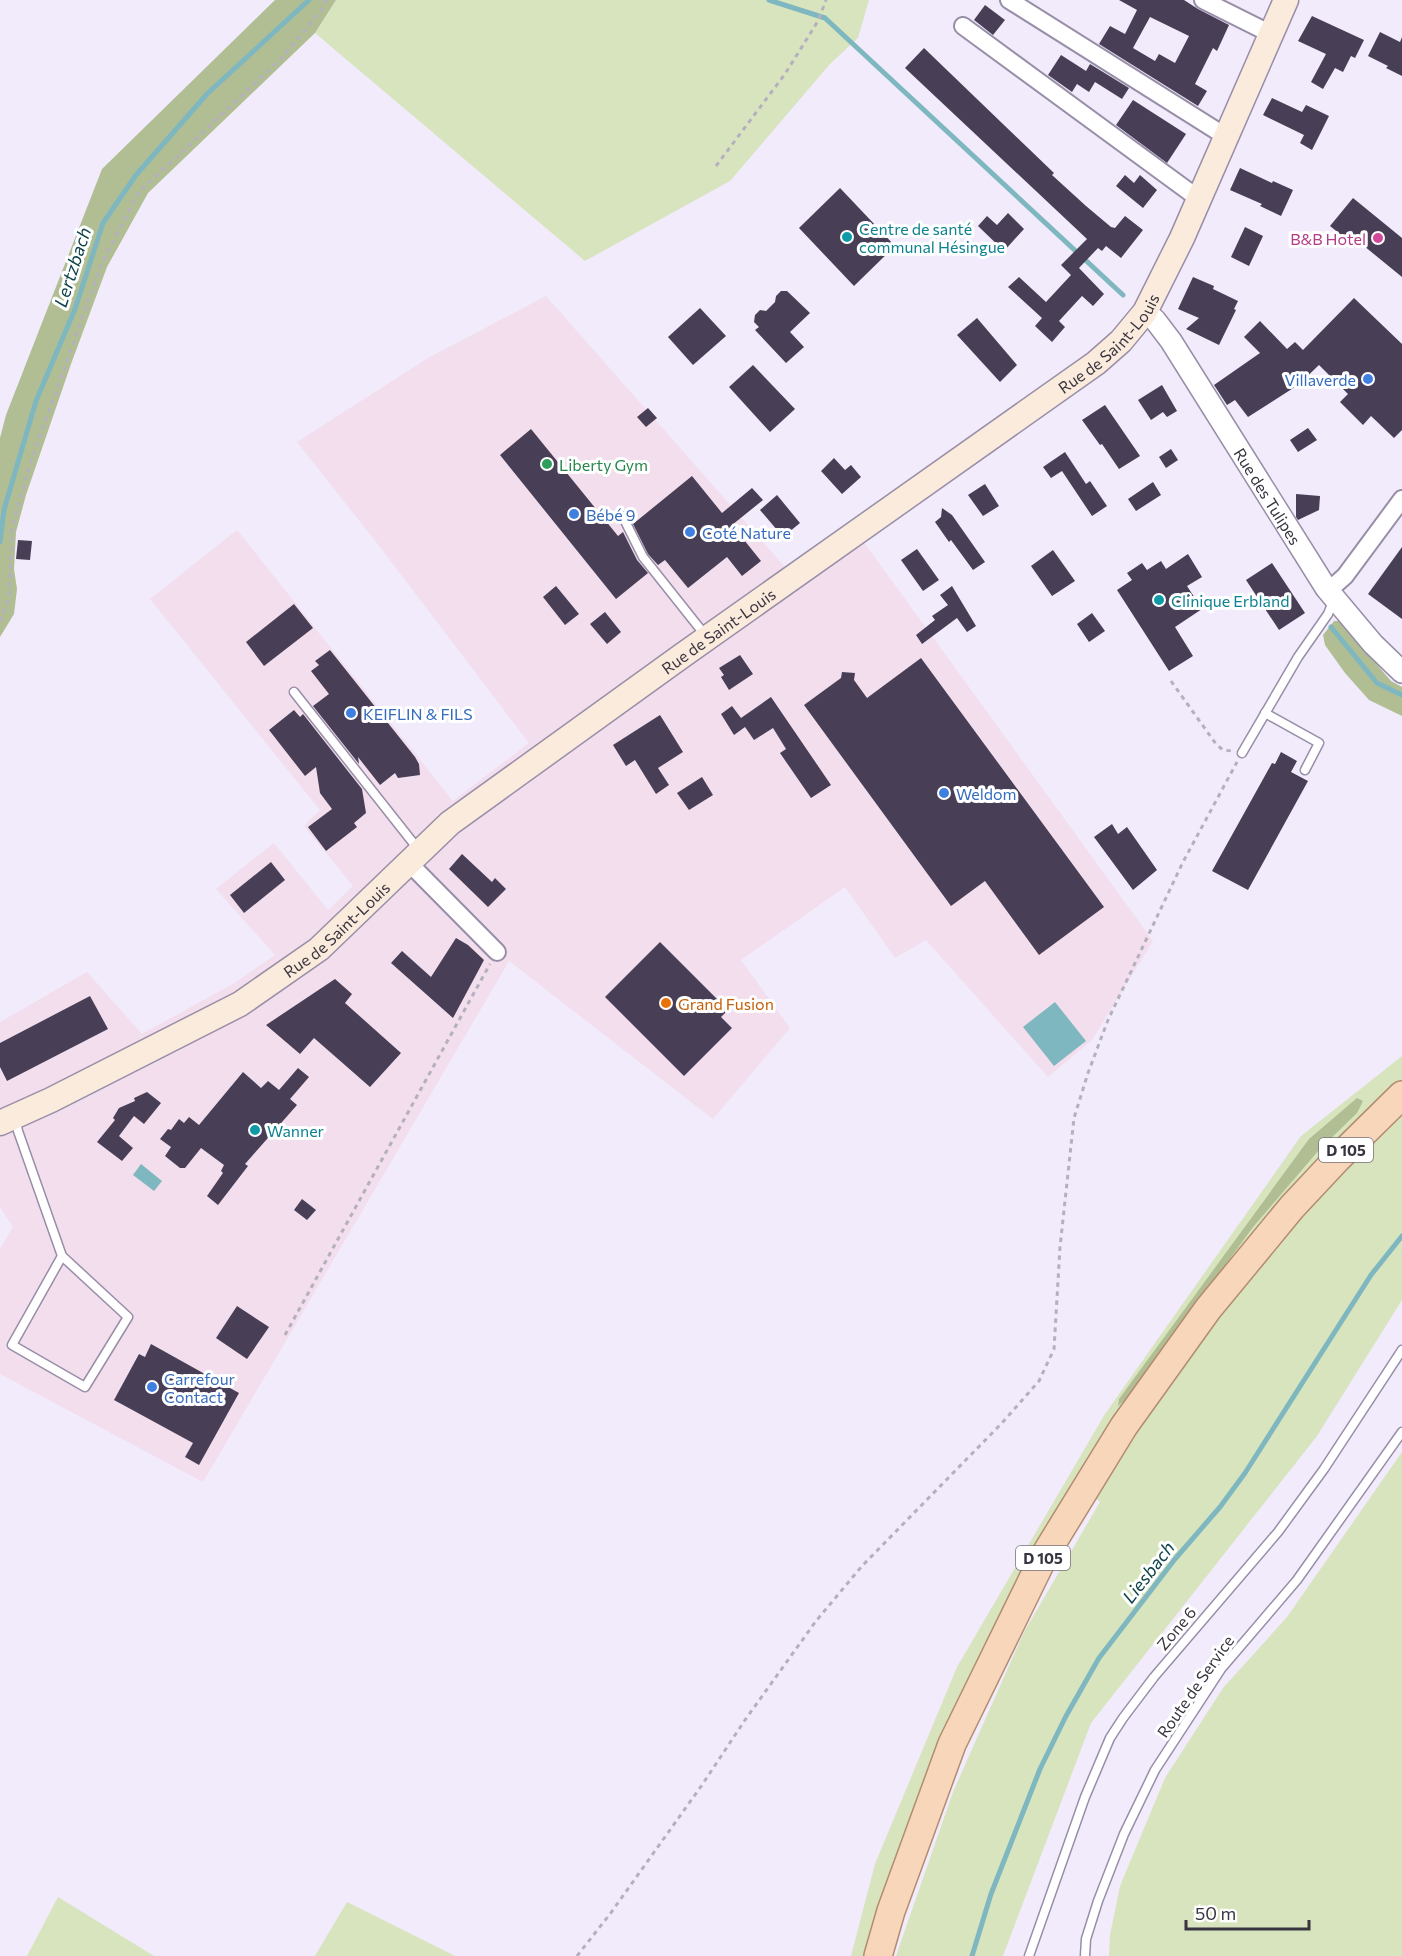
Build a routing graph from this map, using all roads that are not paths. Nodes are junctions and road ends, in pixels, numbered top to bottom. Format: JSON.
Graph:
{"nodes":[{"id":1,"x":1009,"y":0,"type":"edge"},
{"id":2,"x":1203,"y":0,"type":"edge"},
{"id":3,"x":1286,"y":0,"type":"edge"},
{"id":4,"x":963,"y":26,"type":"dead end"},
{"id":5,"x":1271,"y":34,"type":"junction"},
{"id":6,"x":1225,"y":136,"type":"junction"},
{"id":7,"x":1199,"y":199,"type":"junction"},
{"id":8,"x":1145,"y":312,"type":"junction"},
{"id":9,"x":1402,"y":499,"type":"edge"},
{"id":10,"x":622,"y":517,"type":"dead end"},
{"id":11,"x":1330,"y":592,"type":"junction"},
{"id":12,"x":707,"y":638,"type":"junction"},
{"id":13,"x":1402,"y":672,"type":"edge"},
{"id":14,"x":294,"y":692,"type":"dead end"},
{"id":15,"x":1265,"y":713,"type":"junction"},
{"id":16,"x":1242,"y":753,"type":"road end"},
{"id":17,"x":1305,"y":770,"type":"dead end"},
{"id":18,"x":415,"y":857,"type":"junction"},
{"id":19,"x":496,"y":952,"type":"road end"},
{"id":20,"x":1402,"y":1095,"type":"edge"},
{"id":21,"x":8,"y":1120,"type":"edge"},
{"id":22,"x":62,"y":1256,"type":"junction"},
{"id":23,"x":1402,"y":1350,"type":"edge"},
{"id":24,"x":1402,"y":1432,"type":"edge"},
{"id":25,"x":878,"y":1956,"type":"edge"},
{"id":26,"x":1029,"y":1956,"type":"edge"},
{"id":27,"x":1085,"y":1956,"type":"edge"}],
"edges":[{"from":1,"to":6,"type":"street"},
{"from":2,"to":5,"type":"street"},
{"from":3,"to":5,"type":"main road","name":"Rue de Saint-Louis"},
{"from":4,"to":7,"type":"street"},
{"from":5,"to":6,"type":"main road","name":"Rue de Saint-Louis"},
{"from":6,"to":7,"type":"main road","name":"Rue de Saint-Louis"},
{"from":7,"to":8,"type":"main road","name":"Rue de Saint-Louis"},
{"from":8,"to":11,"type":"street","name":"Rue des Tulipes"},
{"from":8,"to":12,"type":"main road","name":"Rue de Saint-Louis"},
{"from":9,"to":11,"type":"street"},
{"from":10,"to":12,"type":"lane"},
{"from":11,"to":13,"type":"street","name":"Rue des Tulipes"},
{"from":11,"to":15,"type":"lane"},
{"from":12,"to":18,"type":"main road","name":"Rue de Saint-Louis"},
{"from":14,"to":18,"type":"lane"},
{"from":15,"to":16,"type":"lane"},
{"from":15,"to":17,"type":"lane"},
{"from":18,"to":19,"type":"street"},
{"from":18,"to":21,"type":"main road","name":"Rue de Saint-Louis"},
{"from":20,"to":25,"type":"main road","number":"D 105"},
{"from":21,"to":22,"type":"lane"},
{"from":22,"to":22,"type":"lane"},
{"from":23,"to":26,"type":"lane","name":"Zone 6"},
{"from":24,"to":27,"type":"lane","name":"Route de Service"}]}
